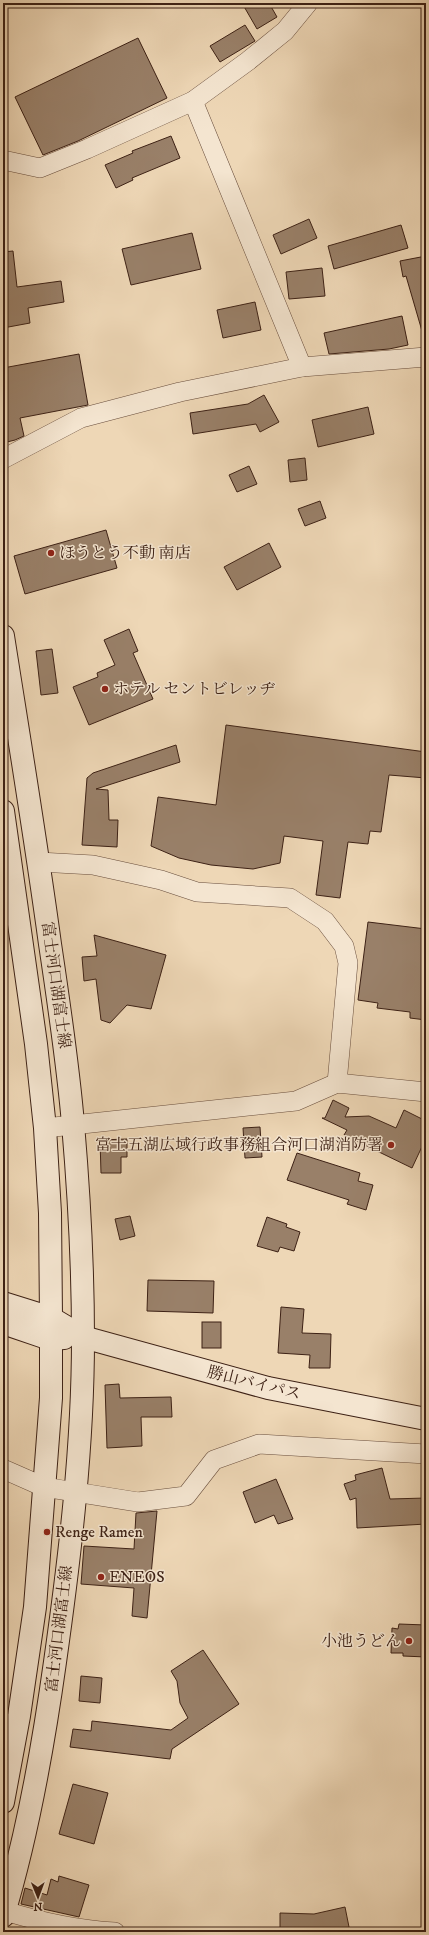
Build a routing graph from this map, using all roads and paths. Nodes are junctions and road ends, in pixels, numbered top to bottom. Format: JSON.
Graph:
{"nodes":[{"id":1,"x":308,"y":3,"type":"edge"},
{"id":2,"x":194,"y":101,"type":"junction"},
{"id":3,"x":3,"y":160,"type":"edge"},
{"id":4,"x":426,"y":357,"type":"edge"},
{"id":5,"x":302,"y":367,"type":"junction"},
{"id":6,"x":3,"y":459,"type":"edge"},
{"id":7,"x":3,"y":636,"type":"edge"},
{"id":8,"x":3,"y":811,"type":"edge"},
{"id":9,"x":39,"y":862,"type":"junction"},
{"id":10,"x":337,"y":1083,"type":"junction"},
{"id":11,"x":426,"y":1092,"type":"edge"},
{"id":12,"x":73,"y":1126,"type":"junction"},
{"id":13,"x":45,"y":1128,"type":"junction"},
{"id":14,"x":3,"y":1304,"type":"edge"},
{"id":15,"x":3,"y":1323,"type":"edge"},
{"id":16,"x":51,"y":1328,"type":"junction"},
{"id":17,"x":83,"y":1337,"type":"junction"},
{"id":18,"x":426,"y":1420,"type":"edge"},
{"id":19,"x":426,"y":1454,"type":"edge"},
{"id":20,"x":3,"y":1469,"type":"edge"},
{"id":21,"x":44,"y":1487,"type":"junction"},
{"id":22,"x":75,"y":1492,"type":"junction"},
{"id":23,"x":3,"y":1802,"type":"edge"},
{"id":24,"x":4,"y":1914,"type":"edge"},
{"id":25,"x":115,"y":1932,"type":"edge"}],
"edges":[{"from":1,"to":2,"type":"street"},
{"from":2,"to":3,"type":"street"},
{"from":2,"to":5,"type":"street"},
{"from":4,"to":5,"type":"street"},
{"from":5,"to":6,"type":"street"},
{"from":7,"to":9,"type":"main road","name":"富士河口湖富士線"},
{"from":8,"to":13,"type":"main road","name":"富士河口湖富士線"},
{"from":9,"to":10,"type":"street"},
{"from":9,"to":12,"type":"main road","name":"富士河口湖富士線"},
{"from":10,"to":11,"type":"street"},
{"from":10,"to":12,"type":"street"},
{"from":12,"to":13,"type":"street"},
{"from":12,"to":17,"type":"main road","name":"富士河口湖富士線"},
{"from":13,"to":16,"type":"main road","name":"富士河口湖富士線"},
{"from":14,"to":16,"type":"main road"},
{"from":15,"to":16,"type":"main road"},
{"from":16,"to":17,"type":"main road"},
{"from":16,"to":21,"type":"main road","name":"富士河口湖富士線"},
{"from":17,"to":18,"type":"main road","name":"勝山バイパス"},
{"from":17,"to":22,"type":"main road","name":"富士河口湖富士線"},
{"from":19,"to":22,"type":"street"},
{"from":20,"to":21,"type":"street"},
{"from":21,"to":22,"type":"street"},
{"from":21,"to":23,"type":"main road","name":"富士河口湖富士線"},
{"from":22,"to":24,"type":"main road","name":"富士河口湖富士線"},
{"from":24,"to":25,"type":"street"}]}
